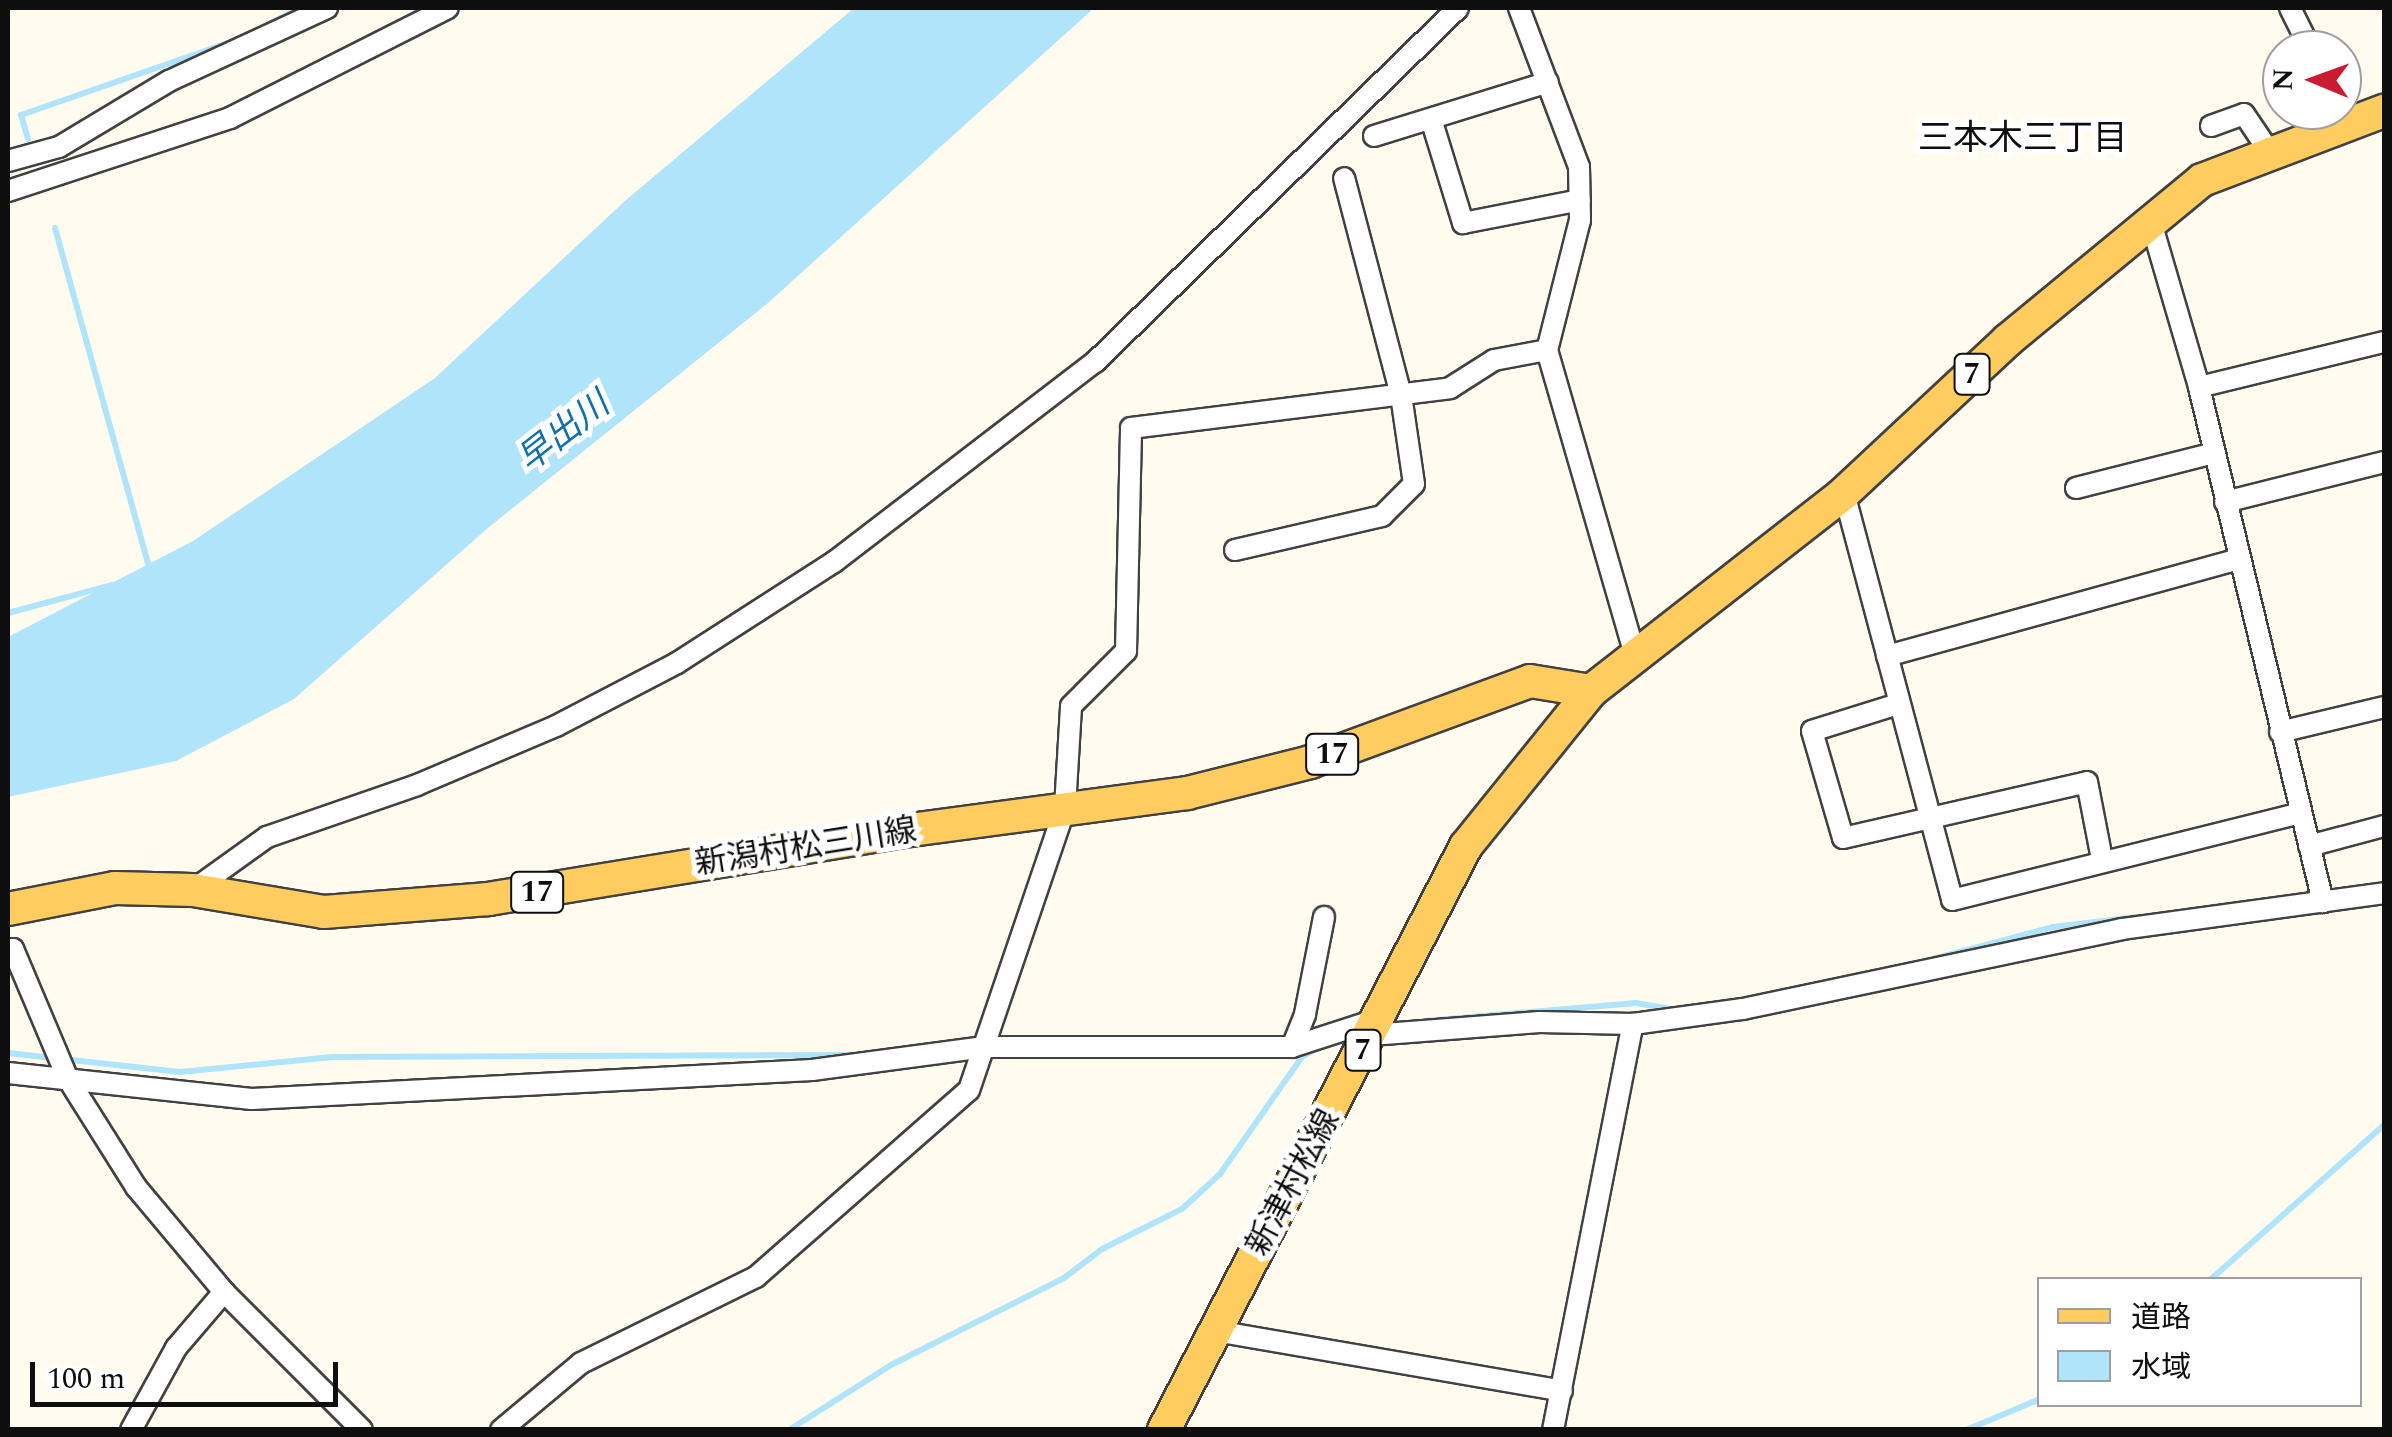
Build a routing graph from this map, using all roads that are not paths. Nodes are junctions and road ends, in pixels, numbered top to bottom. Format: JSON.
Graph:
{"nodes":[{"id":1,"x":327,"y":8,"type":"edge"},
{"id":2,"x":448,"y":8,"type":"edge"},
{"id":3,"x":1458,"y":8,"type":"edge"},
{"id":4,"x":1520,"y":8,"type":"edge"},
{"id":5,"x":1548,"y":82,"type":"junction"},
{"id":6,"x":2367,"y":116,"type":"edge"},
{"id":7,"x":1432,"y":122,"type":"junction"},
{"id":8,"x":2212,"y":126,"type":"dead end"},
{"id":9,"x":1374,"y":136,"type":"dead end"},
{"id":10,"x":2270,"y":154,"type":"junction"},
{"id":11,"x":8,"y":161,"type":"edge"},
{"id":12,"x":1344,"y":178,"type":"dead end"},
{"id":13,"x":8,"y":191,"type":"edge"},
{"id":14,"x":1580,"y":200,"type":"junction"},
{"id":15,"x":2150,"y":219,"type":"junction"},
{"id":16,"x":2384,"y":342,"type":"edge"},
{"id":17,"x":1547,"y":350,"type":"junction"},
{"id":18,"x":2199,"y":387,"type":"junction"},
{"id":19,"x":1401,"y":395,"type":"junction"},
{"id":20,"x":2214,"y":452,"type":"junction"},
{"id":21,"x":2384,"y":462,"type":"edge"},
{"id":22,"x":2076,"y":488,"type":"dead end"},
{"id":23,"x":1844,"y":493,"type":"junction"},
{"id":24,"x":2225,"y":502,"type":"junction"},
{"id":25,"x":1235,"y":550,"type":"dead end"},
{"id":26,"x":2239,"y":559,"type":"junction"},
{"id":27,"x":1887,"y":656,"type":"junction"},
{"id":28,"x":1636,"y":659,"type":"junction"},
{"id":29,"x":1591,"y":690,"type":"junction"},
{"id":30,"x":1898,"y":704,"type":"junction"},
{"id":31,"x":2384,"y":707,"type":"edge"},
{"id":32,"x":2280,"y":732,"type":"junction"},
{"id":33,"x":1065,"y":808,"type":"junction"},
{"id":34,"x":2300,"y":813,"type":"junction"},
{"id":35,"x":1930,"y":818,"type":"junction"},
{"id":36,"x":2384,"y":826,"type":"edge"},
{"id":37,"x":2309,"y":846,"type":"junction"},
{"id":38,"x":2102,"y":859,"type":"junction"},
{"id":39,"x":193,"y":890,"type":"junction"},
{"id":40,"x":2384,"y":893,"type":"edge"},
{"id":41,"x":2323,"y":902,"type":"junction"},
{"id":42,"x":8,"y":910,"type":"edge"},
{"id":43,"x":1324,"y":917,"type":"dead end"},
{"id":44,"x":8,"y":950,"type":"edge"},
{"id":45,"x":1633,"y":1024,"type":"junction"},
{"id":46,"x":1373,"y":1028,"type":"junction"},
{"id":47,"x":984,"y":1048,"type":"junction"},
{"id":48,"x":1292,"y":1048,"type":"junction"},
{"id":49,"x":8,"y":1073,"type":"edge"},
{"id":50,"x":68,"y":1079,"type":"junction"},
{"id":51,"x":224,"y":1292,"type":"junction"},
{"id":52,"x":1216,"y":1332,"type":"junction"},
{"id":53,"x":1562,"y":1391,"type":"junction"},
{"id":54,"x":131,"y":1430,"type":"edge"},
{"id":55,"x":362,"y":1430,"type":"edge"},
{"id":56,"x":500,"y":1430,"type":"edge"},
{"id":57,"x":1164,"y":1430,"type":"edge"},
{"id":58,"x":1553,"y":1430,"type":"edge"}],
"edges":[{"from":1,"to":11,"type":"street"},
{"from":2,"to":13,"type":"street"},
{"from":3,"to":39,"type":"street"},
{"from":4,"to":5,"type":"street"},
{"from":5,"to":7,"type":"street"},
{"from":5,"to":14,"type":"street"},
{"from":6,"to":10,"type":"main road","number":"7"},
{"from":7,"to":9,"type":"street"},
{"from":7,"to":14,"type":"street"},
{"from":8,"to":10,"type":"street"},
{"from":10,"to":15,"type":"main road","number":"7"},
{"from":12,"to":19,"type":"street"},
{"from":14,"to":17,"type":"street"},
{"from":15,"to":18,"type":"street"},
{"from":15,"to":23,"type":"main road","number":"7"},
{"from":16,"to":18,"type":"street"},
{"from":17,"to":19,"type":"street"},
{"from":17,"to":28,"type":"street"},
{"from":18,"to":20,"type":"street"},
{"from":19,"to":25,"type":"street"},
{"from":19,"to":33,"type":"street"},
{"from":20,"to":22,"type":"street"},
{"from":20,"to":24,"type":"street"},
{"from":21,"to":24,"type":"street"},
{"from":23,"to":27,"type":"street"},
{"from":23,"to":28,"type":"main road","number":"7"},
{"from":24,"to":26,"type":"street"},
{"from":26,"to":27,"type":"street"},
{"from":26,"to":32,"type":"street"},
{"from":27,"to":30,"type":"street"},
{"from":28,"to":29,"type":"main road","number":"7"},
{"from":29,"to":33,"type":"main road","name":"新潟村松三川線","number":"17"},
{"from":29,"to":46,"type":"main road","name":"新津村松線","number":"7"},
{"from":30,"to":35,"type":"street"},
{"from":30,"to":35,"type":"street"},
{"from":31,"to":32,"type":"street"},
{"from":32,"to":34,"type":"street"},
{"from":33,"to":39,"type":"main road","name":"新潟村松三川線","number":"17"},
{"from":33,"to":47,"type":"street"},
{"from":34,"to":37,"type":"street"},
{"from":34,"to":38,"type":"street"},
{"from":35,"to":38,"type":"street"},
{"from":35,"to":38,"type":"street"},
{"from":36,"to":37,"type":"street"},
{"from":37,"to":41,"type":"street"},
{"from":39,"to":42,"type":"main road","name":"新潟村松三川線","number":"17"},
{"from":40,"to":41,"type":"street"},
{"from":41,"to":45,"type":"street"},
{"from":43,"to":48,"type":"street"},
{"from":44,"to":50,"type":"street"},
{"from":45,"to":46,"type":"street"},
{"from":45,"to":53,"type":"street"},
{"from":46,"to":48,"type":"street"},
{"from":46,"to":52,"type":"main road","name":"新津村松線","number":"7"},
{"from":47,"to":48,"type":"street"},
{"from":47,"to":50,"type":"street"},
{"from":47,"to":56,"type":"street"},
{"from":49,"to":50,"type":"street"},
{"from":50,"to":51,"type":"street"},
{"from":51,"to":54,"type":"street"},
{"from":51,"to":55,"type":"street"},
{"from":52,"to":53,"type":"street"},
{"from":52,"to":57,"type":"main road","name":"新津村松線","number":"7"},
{"from":53,"to":58,"type":"street"}]}
